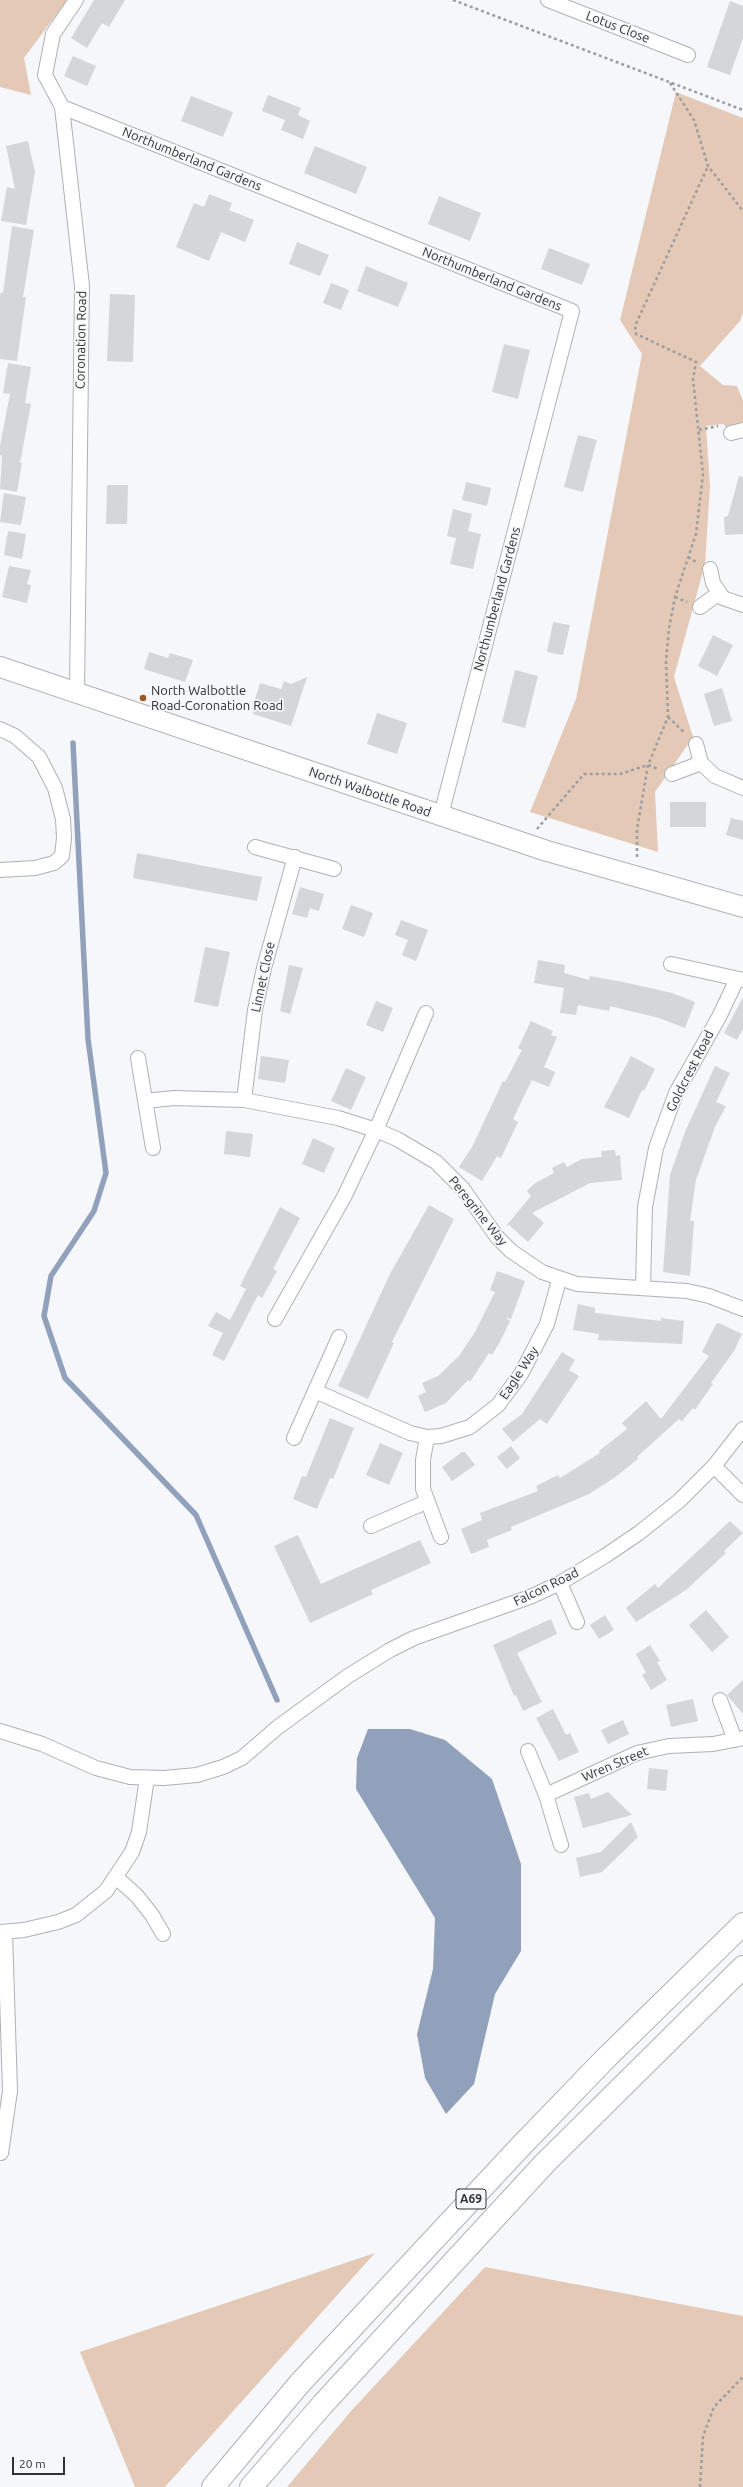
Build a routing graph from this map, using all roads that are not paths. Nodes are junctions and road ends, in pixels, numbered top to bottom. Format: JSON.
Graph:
{"nodes":[{"id":1,"x":76,"y":0,"type":"edge"},
{"id":2,"x":548,"y":0,"type":"edge"},
{"id":3,"x":688,"y":55,"type":"dead end"},
{"id":4,"x":62,"y":107,"type":"junction"},
{"id":5,"x":710,"y":569,"type":"dead end"},
{"id":6,"x":719,"y":593,"type":"junction"},
{"id":7,"x":743,"y":605,"type":"edge"},
{"id":8,"x":700,"y":607,"type":"dead end"},
{"id":9,"x":0,"y":667,"type":"edge"},
{"id":10,"x":77,"y":694,"type":"junction"},
{"id":11,"x":0,"y":729,"type":"edge"},
{"id":12,"x":696,"y":744,"type":"road end"},
{"id":13,"x":701,"y":763,"type":"junction"},
{"id":14,"x":672,"y":774,"type":"road end"},
{"id":15,"x":743,"y":788,"type":"edge"},
{"id":16,"x":441,"y":816,"type":"junction"},
{"id":17,"x":255,"y":847,"type":"dead end"},
{"id":18,"x":295,"y":857,"type":"junction"},
{"id":19,"x":334,"y":869,"type":"dead end"},
{"id":20,"x":0,"y":870,"type":"edge"},
{"id":21,"x":743,"y":908,"type":"edge"},
{"id":22,"x":671,"y":964,"type":"dead end"},
{"id":23,"x":740,"y":979,"type":"edge"},
{"id":24,"x":426,"y":1013,"type":"dead end"},
{"id":25,"x":138,"y":1058,"type":"dead end"},
{"id":26,"x":244,"y":1100,"type":"junction"},
{"id":27,"x":145,"y":1101,"type":"junction"},
{"id":28,"x":376,"y":1130,"type":"junction"},
{"id":29,"x":153,"y":1148,"type":"dead end"},
{"id":30,"x":559,"y":1280,"type":"junction"},
{"id":31,"x":643,"y":1287,"type":"junction"},
{"id":32,"x":743,"y":1309,"type":"edge"},
{"id":33,"x":275,"y":1319,"type":"dead end"},
{"id":34,"x":339,"y":1338,"type":"dead end"},
{"id":35,"x":315,"y":1391,"type":"junction"},
{"id":36,"x":743,"y":1429,"type":"edge"},
{"id":37,"x":427,"y":1436,"type":"junction"},
{"id":38,"x":294,"y":1438,"type":"dead end"},
{"id":39,"x":714,"y":1466,"type":"junction"},
{"id":40,"x":743,"y":1495,"type":"edge"},
{"id":41,"x":426,"y":1502,"type":"junction"},
{"id":42,"x":371,"y":1526,"type":"dead end"},
{"id":43,"x":441,"y":1537,"type":"dead end"},
{"id":44,"x":560,"y":1583,"type":"junction"},
{"id":45,"x":577,"y":1622,"type":"dead end"},
{"id":46,"x":720,"y":1700,"type":"dead end"},
{"id":47,"x":0,"y":1730,"type":"edge"},
{"id":48,"x":739,"y":1739,"type":"edge"},
{"id":49,"x":528,"y":1751,"type":"dead end"},
{"id":50,"x":147,"y":1778,"type":"junction"},
{"id":51,"x":546,"y":1795,"type":"junction"},
{"id":52,"x":561,"y":1845,"type":"dead end"},
{"id":53,"x":117,"y":1878,"type":"junction"},
{"id":54,"x":743,"y":1924,"type":"edge"},
{"id":55,"x":2,"y":1932,"type":"edge"},
{"id":56,"x":163,"y":1934,"type":"dead end"},
{"id":57,"x":743,"y":1967,"type":"edge"},
{"id":58,"x":4,"y":2109,"type":"edge"},
{"id":59,"x":0,"y":2153,"type":"edge"},
{"id":60,"x":213,"y":2487,"type":"edge"},
{"id":61,"x":251,"y":2487,"type":"edge"}],
"edges":[{"from":1,"to":4,"type":"street","name":"Coronation Road"},
{"from":2,"to":3,"type":"street","name":"Lotus Close"},
{"from":4,"to":10,"type":"street","name":"Coronation Road"},
{"from":4,"to":16,"type":"street","name":"Northumberland Gardens"},
{"from":5,"to":6,"type":"street"},
{"from":6,"to":7,"type":"street"},
{"from":6,"to":8,"type":"street"},
{"from":9,"to":10,"type":"street","name":"North Walbottle Road"},
{"from":10,"to":16,"type":"street","name":"North Walbottle Road"},
{"from":11,"to":20,"type":"street"},
{"from":12,"to":13,"type":"street"},
{"from":13,"to":14,"type":"street"},
{"from":13,"to":15,"type":"street"},
{"from":16,"to":21,"type":"street","name":"North Walbottle Road"},
{"from":17,"to":18,"type":"street"},
{"from":18,"to":19,"type":"street"},
{"from":18,"to":26,"type":"street","name":"Linnet Close"},
{"from":22,"to":23,"type":"street","name":"Goldcrest Road"},
{"from":23,"to":31,"type":"street","name":"Goldcrest Road"},
{"from":24,"to":28,"type":"street"},
{"from":25,"to":27,"type":"street"},
{"from":26,"to":27,"type":"street","name":"Peregrine Way"},
{"from":26,"to":28,"type":"street","name":"Peregrine Way"},
{"from":27,"to":29,"type":"street"},
{"from":28,"to":30,"type":"street","name":"Peregrine Way"},
{"from":28,"to":33,"type":"street"},
{"from":30,"to":31,"type":"street","name":"Peregrine Way"},
{"from":30,"to":37,"type":"street","name":"Eagle Way"},
{"from":31,"to":32,"type":"street","name":"Peregrine Way"},
{"from":34,"to":35,"type":"street"},
{"from":35,"to":37,"type":"street"},
{"from":35,"to":38,"type":"street"},
{"from":36,"to":39,"type":"street","name":"Falcon Road"},
{"from":37,"to":41,"type":"street"},
{"from":39,"to":40,"type":"street"},
{"from":39,"to":44,"type":"street","name":"Falcon Road"},
{"from":41,"to":42,"type":"street"},
{"from":41,"to":43,"type":"street"},
{"from":44,"to":45,"type":"street"},
{"from":44,"to":50,"type":"street","name":"Falcon Road"},
{"from":46,"to":48,"type":"street","name":"Wren Street"},
{"from":47,"to":50,"type":"street","name":"Falcon Road"},
{"from":48,"to":51,"type":"street","name":"Wren Street"},
{"from":49,"to":51,"type":"street"},
{"from":50,"to":53,"type":"street"},
{"from":51,"to":52,"type":"street"},
{"from":53,"to":55,"type":"street"},
{"from":53,"to":56,"type":"street"},
{"from":54,"to":60,"type":"highway","number":"A69"},
{"from":55,"to":58,"type":"street"},
{"from":57,"to":61,"type":"highway","number":"A69"},
{"from":58,"to":59,"type":"street"}]}
